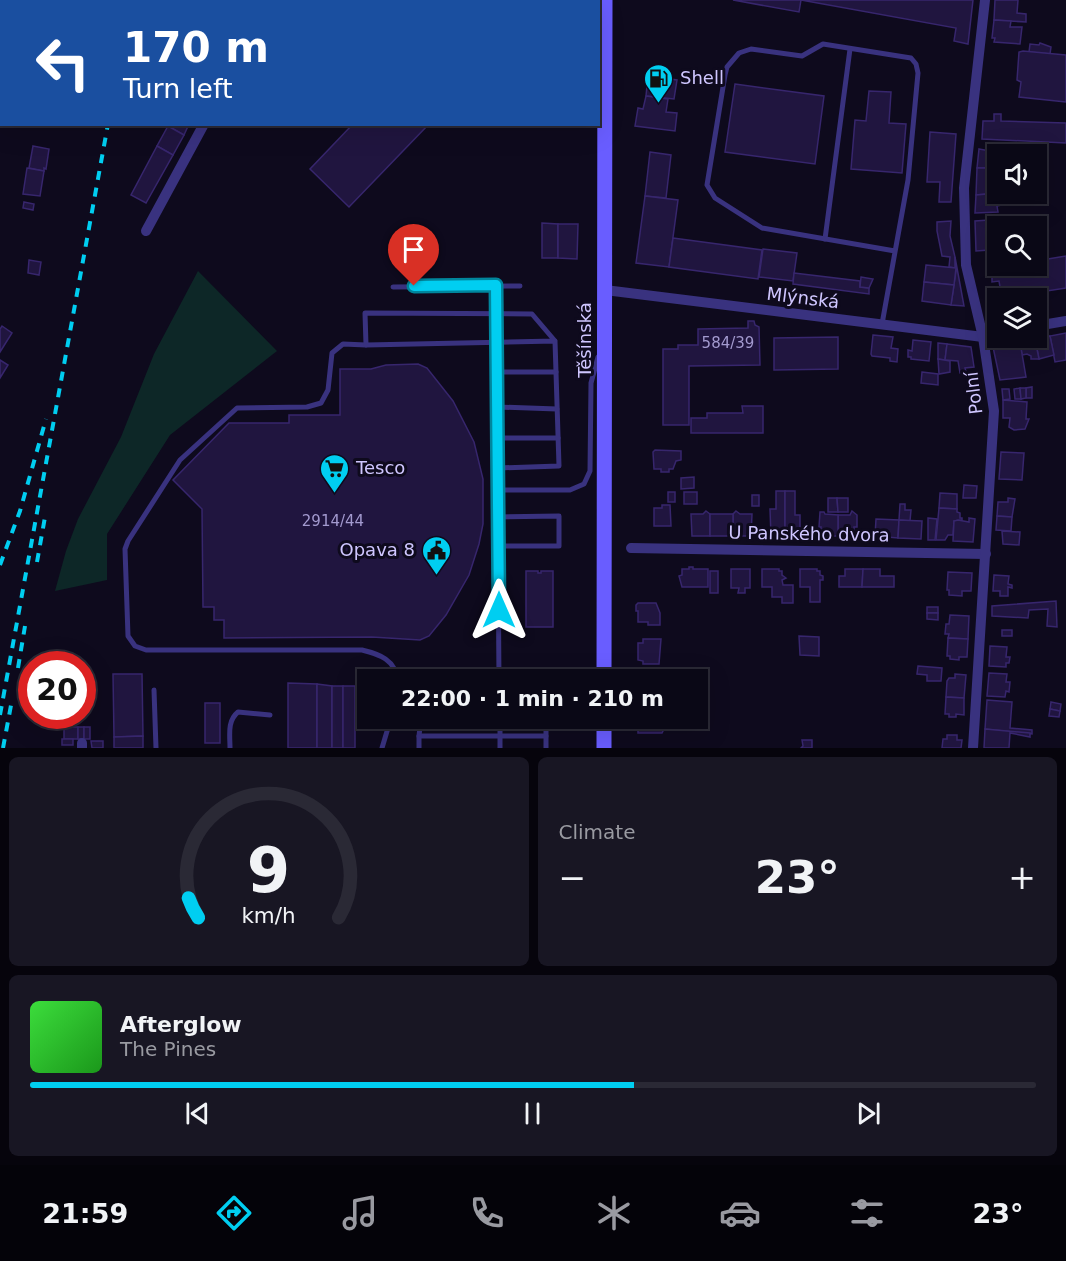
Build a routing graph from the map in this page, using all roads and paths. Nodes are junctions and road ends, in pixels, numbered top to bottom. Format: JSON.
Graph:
{"nodes":[{"id":1,"x":605,"y":0,"type":"edge"},
{"id":2,"x":985,"y":0,"type":"edge"},
{"id":3,"x":850,"y":49,"type":"junction"},
{"id":4,"x":203,"y":126,"type":"edge"},
{"id":5,"x":146,"y":231,"type":"dead end"},
{"id":6,"x":825,"y":239,"type":"junction"},
{"id":7,"x":895,"y":251,"type":"junction"},
{"id":8,"x":496,"y":285,"type":"junction"},
{"id":9,"x":520,"y":286,"type":"dead end"},
{"id":10,"x":393,"y":287,"type":"dead end"},
{"id":11,"x":605,"y":290,"type":"junction"},
{"id":12,"x":497,"y":313,"type":"junction"},
{"id":13,"x":1066,"y":321,"type":"edge"},
{"id":14,"x":882,"y":324,"type":"junction"},
{"id":15,"x":1047,"y":324,"type":"edge"},
{"id":16,"x":987,"y":336,"type":"edge"},
{"id":17,"x":982,"y":337,"type":"junction"},
{"id":18,"x":604,"y":339,"type":"junction"},
{"id":19,"x":555,"y":341,"type":"junction"},
{"id":20,"x":497,"y":342,"type":"junction"},
{"id":21,"x":366,"y":345,"type":"junction"},
{"id":22,"x":497,"y":372,"type":"junction"},
{"id":23,"x":556,"y":372,"type":"junction"},
{"id":24,"x":497,"y":407,"type":"junction"},
{"id":25,"x":557,"y":409,"type":"junction"},
{"id":26,"x":498,"y":438,"type":"junction"},
{"id":27,"x":558,"y":438,"type":"junction"},
{"id":28,"x":498,"y":468,"type":"junction"},
{"id":29,"x":498,"y":490,"type":"junction"},
{"id":30,"x":498,"y":517,"type":"junction"},
{"id":31,"x":498,"y":546,"type":"junction"},
{"id":32,"x":631,"y":548,"type":"dead end"},
{"id":33,"x":987,"y":554,"type":"junction"},
{"id":34,"x":395,"y":669,"type":"edge"},
{"id":35,"x":499,"y":669,"type":"edge"},
{"id":36,"x":604,"y":669,"type":"edge"},
{"id":37,"x":154,"y":690,"type":"dead end"},
{"id":38,"x":270,"y":715,"type":"dead end"},
{"id":39,"x":388,"y":729,"type":"edge"},
{"id":40,"x":420,"y":729,"type":"edge"},
{"id":41,"x":500,"y":729,"type":"edge"},
{"id":42,"x":546,"y":729,"type":"edge"},
{"id":43,"x":604,"y":729,"type":"edge"},
{"id":44,"x":419,"y":736,"type":"junction"},
{"id":45,"x":500,"y":736,"type":"junction"},
{"id":46,"x":546,"y":736,"type":"junction"},
{"id":47,"x":156,"y":748,"type":"edge"},
{"id":48,"x":230,"y":748,"type":"edge"},
{"id":49,"x":382,"y":748,"type":"edge"},
{"id":50,"x":419,"y":748,"type":"edge"},
{"id":51,"x":500,"y":748,"type":"edge"},
{"id":52,"x":546,"y":748,"type":"edge"},
{"id":53,"x":604,"y":748,"type":"edge"},
{"id":54,"x":973,"y":748,"type":"edge"}],
"edges":[{"from":1,"to":11,"type":"street","name":"Těšínská"},
{"from":2,"to":17,"type":"street","name":"Polní"},
{"from":3,"to":6,"type":"lane"},
{"from":3,"to":6,"type":"lane"},
{"from":3,"to":7,"type":"lane"},
{"from":4,"to":5,"type":"street"},
{"from":6,"to":7,"type":"lane"},
{"from":7,"to":14,"type":"lane"},
{"from":8,"to":9,"type":"lane"},
{"from":8,"to":10,"type":"lane"},
{"from":8,"to":12,"type":"lane"},
{"from":11,"to":14,"type":"street","name":"Mlýnská"},
{"from":11,"to":18,"type":"street","name":"Těšínská"},
{"from":12,"to":19,"type":"lane"},
{"from":12,"to":20,"type":"lane"},
{"from":12,"to":21,"type":"lane"},
{"from":13,"to":15,"type":"street"},
{"from":14,"to":17,"type":"street","name":"Mlýnská"},
{"from":16,"to":17,"type":"street","name":"Mlýnská"},
{"from":17,"to":33,"type":"street","name":"Polní"},
{"from":18,"to":29,"type":"lane"},
{"from":18,"to":36,"type":"street","name":"Těšínská"},
{"from":19,"to":20,"type":"lane"},
{"from":19,"to":23,"type":"lane"},
{"from":20,"to":21,"type":"lane"},
{"from":20,"to":22,"type":"lane"},
{"from":21,"to":34,"type":"lane"},
{"from":22,"to":23,"type":"lane"},
{"from":22,"to":24,"type":"lane"},
{"from":23,"to":25,"type":"lane"},
{"from":24,"to":25,"type":"lane"},
{"from":24,"to":26,"type":"lane"},
{"from":25,"to":27,"type":"lane"},
{"from":26,"to":27,"type":"lane"},
{"from":26,"to":28,"type":"lane"},
{"from":27,"to":28,"type":"lane"},
{"from":28,"to":29,"type":"lane"},
{"from":29,"to":30,"type":"lane"},
{"from":30,"to":31,"type":"lane"},
{"from":30,"to":31,"type":"lane"},
{"from":31,"to":35,"type":"lane"},
{"from":32,"to":33,"type":"street","name":"U Panského dvora"},
{"from":33,"to":54,"type":"street","name":"Polní"},
{"from":37,"to":47,"type":"lane"},
{"from":38,"to":48,"type":"lane"},
{"from":39,"to":49,"type":"lane"},
{"from":40,"to":44,"type":"lane"},
{"from":41,"to":45,"type":"lane"},
{"from":42,"to":46,"type":"lane"},
{"from":43,"to":53,"type":"street"},
{"from":44,"to":45,"type":"lane"},
{"from":44,"to":50,"type":"lane"},
{"from":45,"to":46,"type":"lane"},
{"from":45,"to":51,"type":"lane"},
{"from":46,"to":52,"type":"lane"}]}
